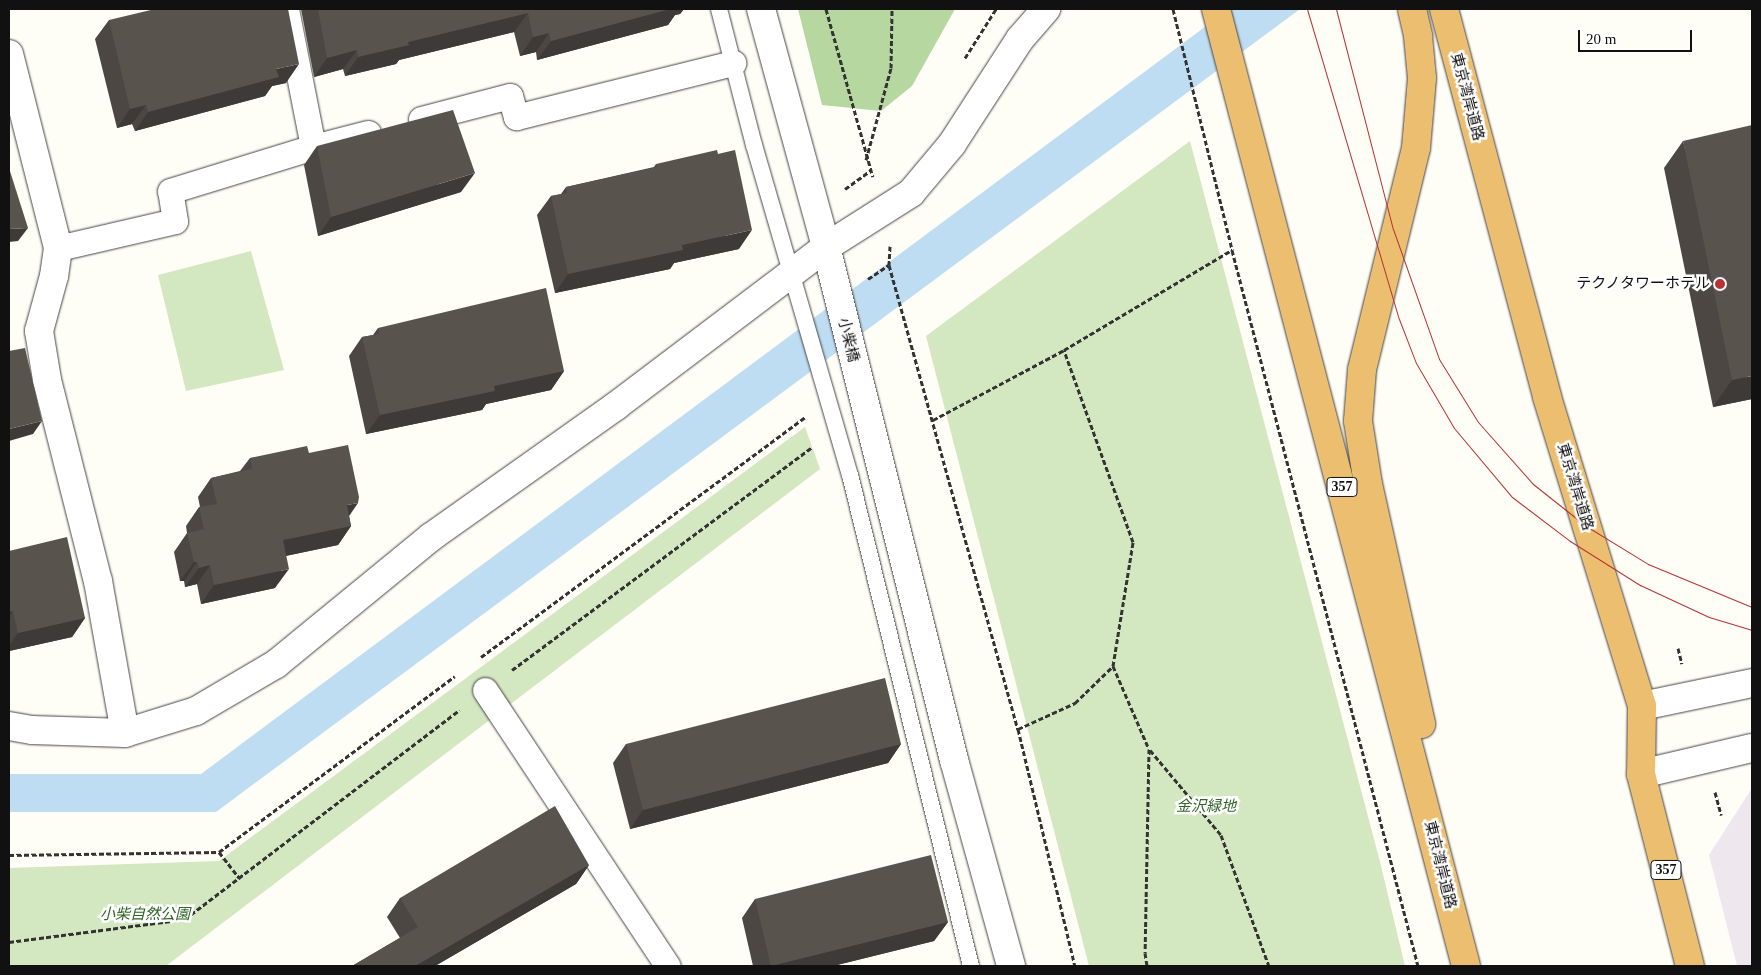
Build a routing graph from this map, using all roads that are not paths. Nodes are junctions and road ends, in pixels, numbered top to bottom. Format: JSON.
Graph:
{"nodes":[{"id":1,"x":286,"y":9,"type":"edge"},
{"id":2,"x":719,"y":9,"type":"edge"},
{"id":3,"x":761,"y":9,"type":"edge"},
{"id":4,"x":1046,"y":9,"type":"edge"},
{"id":5,"x":1216,"y":9,"type":"edge"},
{"id":6,"x":1412,"y":9,"type":"edge"},
{"id":7,"x":1444,"y":9,"type":"edge"},
{"id":8,"x":9,"y":54,"type":"edge"},
{"id":9,"x":733,"y":63,"type":"junction"},
{"id":10,"x":313,"y":147,"type":"junction"},
{"id":11,"x":826,"y":246,"type":"junction"},
{"id":12,"x":58,"y":248,"type":"junction"},
{"id":13,"x":791,"y":273,"type":"junction"},
{"id":14,"x":1752,"y":683,"type":"edge"},
{"id":15,"x":485,"y":690,"type":"dead end"},
{"id":16,"x":1642,"y":706,"type":"junction"},
{"id":17,"x":9,"y":726,"type":"edge"},
{"id":18,"x":125,"y":732,"type":"junction"},
{"id":19,"x":1752,"y":748,"type":"edge"},
{"id":20,"x":1641,"y":774,"type":"junction"},
{"id":21,"x":1429,"y":820,"type":"junction"},
{"id":22,"x":668,"y":966,"type":"edge"},
{"id":23,"x":971,"y":966,"type":"edge"},
{"id":24,"x":1011,"y":966,"type":"edge"},
{"id":25,"x":1466,"y":966,"type":"edge"},
{"id":26,"x":1690,"y":966,"type":"edge"}],
"edges":[{"from":1,"to":10,"type":"street"},
{"from":2,"to":9,"type":"lane"},
{"from":3,"to":11,"type":"street","name":"小柴橋"},
{"from":4,"to":11,"type":"street"},
{"from":5,"to":21,"type":"highway","name":"東京湾岸道路","number":"357"},
{"from":6,"to":21,"type":"highway","number":"357"},
{"from":7,"to":16,"type":"highway","name":"東京湾岸道路","number":"357"},
{"from":8,"to":12,"type":"street"},
{"from":9,"to":10,"type":"street"},
{"from":9,"to":13,"type":"lane"},
{"from":10,"to":12,"type":"street"},
{"from":11,"to":13,"type":"street"},
{"from":11,"to":24,"type":"street","name":"小柴橋"},
{"from":12,"to":18,"type":"street"},
{"from":13,"to":18,"type":"street"},
{"from":13,"to":23,"type":"lane"},
{"from":14,"to":16,"type":"street"},
{"from":15,"to":22,"type":"street"},
{"from":16,"to":20,"type":"highway","name":"東京湾岸道路","number":"357"},
{"from":17,"to":18,"type":"street"},
{"from":19,"to":20,"type":"street"},
{"from":20,"to":26,"type":"highway","name":"東京湾岸道路","number":"357"},
{"from":21,"to":25,"type":"highway","name":"東京湾岸道路","number":"357"}]}
